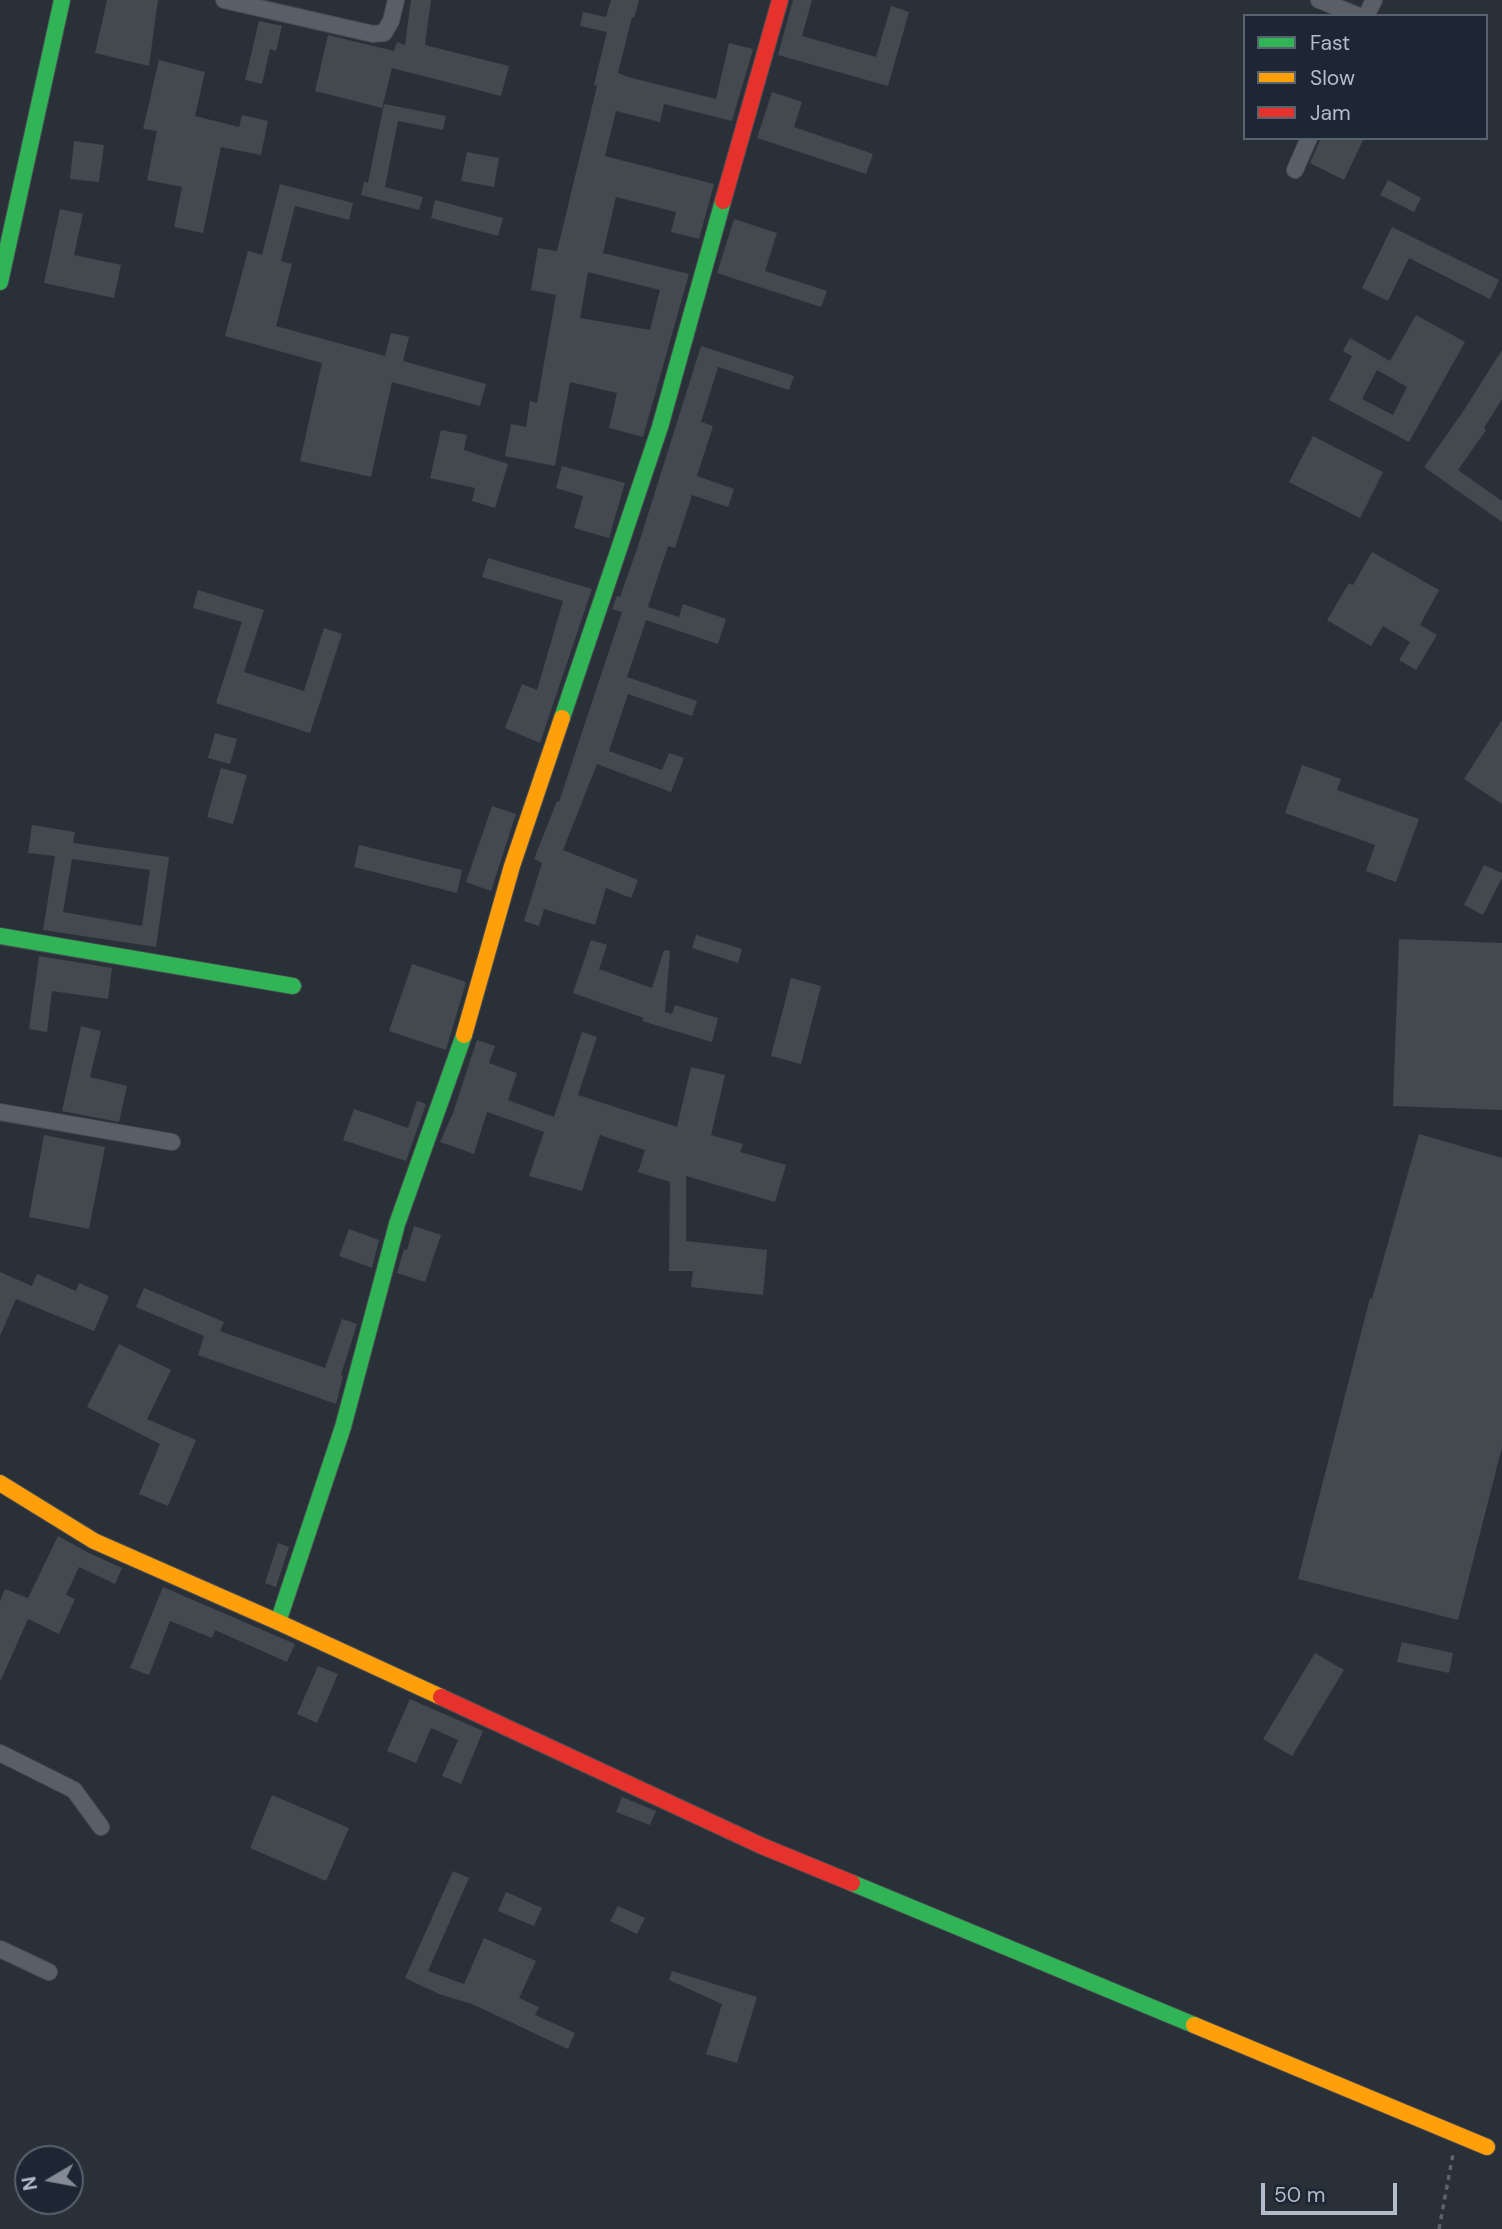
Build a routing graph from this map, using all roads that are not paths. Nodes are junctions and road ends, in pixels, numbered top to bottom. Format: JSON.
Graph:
{"nodes":[{"id":1,"x":62,"y":0,"type":"edge"},
{"id":2,"x":224,"y":0,"type":"edge"},
{"id":3,"x":396,"y":0,"type":"edge"},
{"id":4,"x":780,"y":0,"type":"edge"},
{"id":5,"x":1319,"y":0,"type":"edge"},
{"id":6,"x":1354,"y":14,"type":"edge"},
{"id":7,"x":1308,"y":140,"type":"edge"},
{"id":8,"x":1295,"y":170,"type":"dead end"},
{"id":9,"x":0,"y":282,"type":"edge"},
{"id":10,"x":0,"y":936,"type":"edge"},
{"id":11,"x":293,"y":986,"type":"dead end"},
{"id":12,"x":0,"y":1112,"type":"edge"},
{"id":13,"x":172,"y":1142,"type":"dead end"},
{"id":14,"x":0,"y":1483,"type":"edge"},
{"id":15,"x":278,"y":1622,"type":"junction"},
{"id":16,"x":0,"y":1753,"type":"edge"},
{"id":17,"x":101,"y":1827,"type":"dead end"},
{"id":18,"x":0,"y":1949,"type":"edge"},
{"id":19,"x":49,"y":1972,"type":"dead end"},
{"id":20,"x":1487,"y":2147,"type":"dead end"}],
"edges":[{"from":1,"to":9,"type":"street"},
{"from":2,"to":3,"type":"street"},
{"from":4,"to":15,"type":"street"},
{"from":5,"to":6,"type":"street"},
{"from":7,"to":8,"type":"street"},
{"from":10,"to":11,"type":"street"},
{"from":12,"to":13,"type":"street"},
{"from":14,"to":15,"type":"street"},
{"from":15,"to":20,"type":"street"},
{"from":16,"to":17,"type":"street"},
{"from":18,"to":19,"type":"street"}]}
